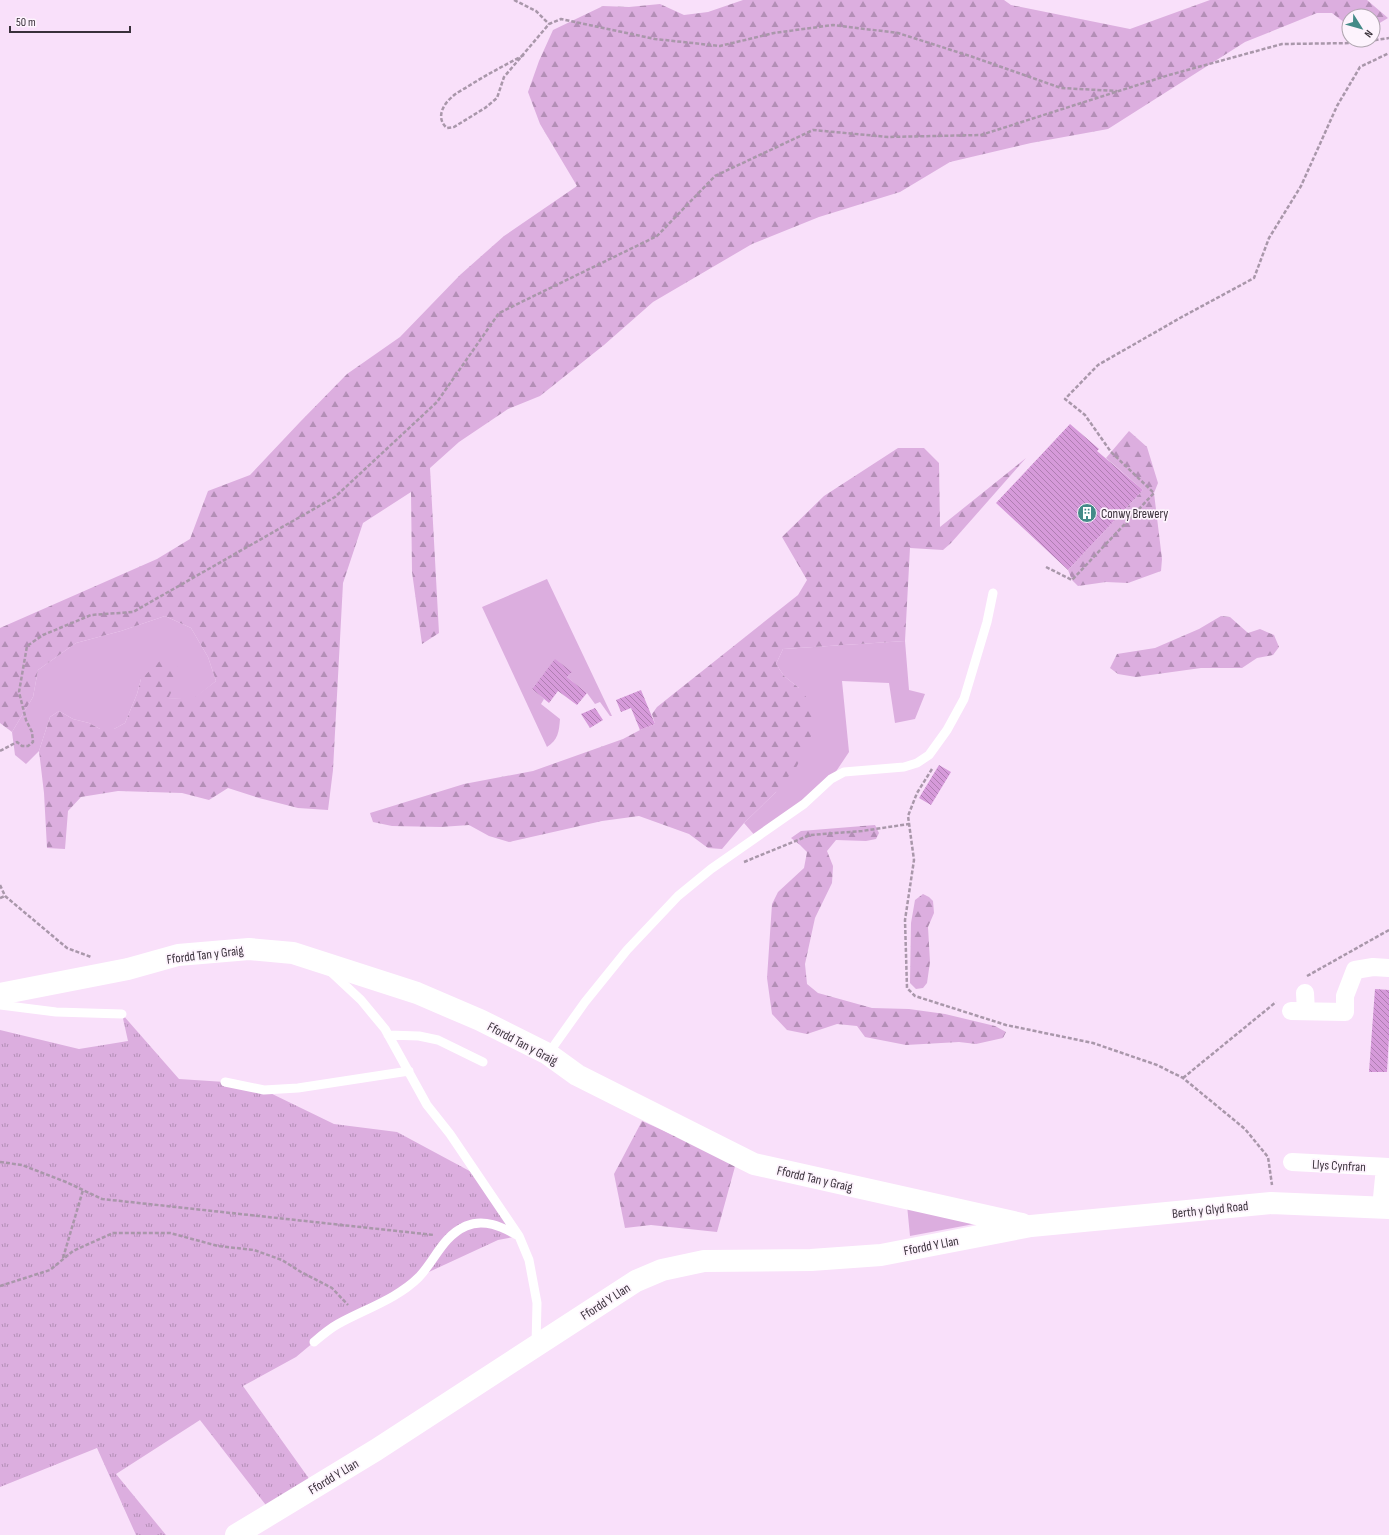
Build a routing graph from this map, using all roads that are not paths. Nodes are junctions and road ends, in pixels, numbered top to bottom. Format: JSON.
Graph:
{"nodes":[{"id":1,"x":992,"y":593,"type":"dead end"},
{"id":2,"x":319,"y":961,"type":"junction"},
{"id":3,"x":1389,"y":968,"type":"edge"},
{"id":4,"x":1305,"y":993,"type":"dead end"},
{"id":5,"x":0,"y":994,"type":"edge"},
{"id":6,"x":0,"y":1005,"type":"edge"},
{"id":7,"x":122,"y":1014,"type":"dead end"},
{"id":8,"x":388,"y":1035,"type":"junction"},
{"id":9,"x":548,"y":1054,"type":"junction"},
{"id":10,"x":483,"y":1062,"type":"dead end"},
{"id":11,"x":409,"y":1071,"type":"junction"},
{"id":12,"x":225,"y":1082,"type":"dead end"},
{"id":13,"x":1292,"y":1162,"type":"dead end"},
{"id":14,"x":1387,"y":1167,"type":"edge"},
{"id":15,"x":1385,"y":1208,"type":"edge"},
{"id":16,"x":1031,"y":1226,"type":"junction"},
{"id":17,"x":519,"y":1236,"type":"junction"},
{"id":18,"x":314,"y":1342,"type":"dead end"},
{"id":19,"x":536,"y":1346,"type":"junction"},
{"id":20,"x":236,"y":1535,"type":"edge"}],
"edges":[{"from":1,"to":9,"type":"lane"},
{"from":2,"to":5,"type":"street","name":"Ffordd Tan y Graig"},
{"from":2,"to":8,"type":"lane"},
{"from":2,"to":9,"type":"street","name":"Ffordd Tan y Graig"},
{"from":3,"to":4,"type":"street"},
{"from":6,"to":7,"type":"lane"},
{"from":8,"to":10,"type":"lane"},
{"from":8,"to":11,"type":"lane"},
{"from":9,"to":16,"type":"street","name":"Ffordd Tan y Graig"},
{"from":11,"to":12,"type":"lane"},
{"from":11,"to":17,"type":"lane"},
{"from":13,"to":14,"type":"street","name":"Llys Cynfran"},
{"from":14,"to":15,"type":"street","name":"Llys Cynfran"},
{"from":15,"to":16,"type":"street","name":"Berth y Glyd Road"},
{"from":16,"to":19,"type":"street","name":"Ffordd Y Llan"},
{"from":17,"to":18,"type":"lane"},
{"from":17,"to":19,"type":"lane"},
{"from":19,"to":20,"type":"street","name":"Ffordd Y Llan"}]}
